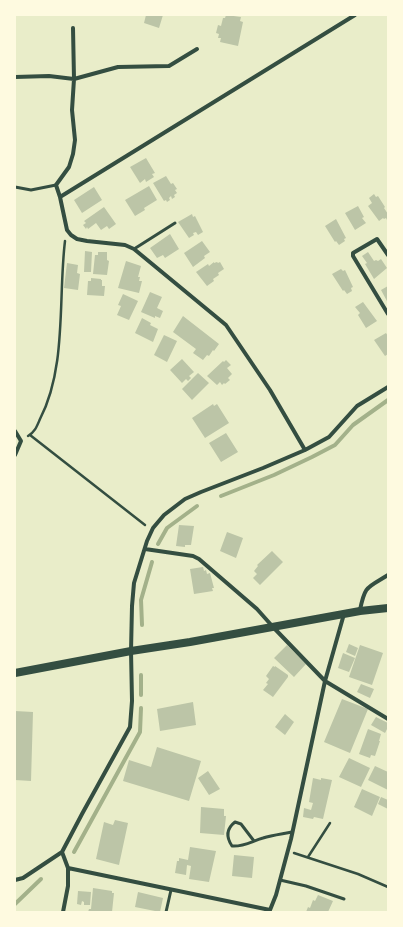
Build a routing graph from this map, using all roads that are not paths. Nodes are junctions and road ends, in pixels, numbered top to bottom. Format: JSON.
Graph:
{"nodes":[{"id":1,"x":355,"y":15,"type":"edge"},
{"id":2,"x":73,"y":28,"type":"dead end"},
{"id":3,"x":197,"y":49,"type":"dead end"},
{"id":4,"x":15,"y":77,"type":"edge"},
{"id":5,"x":74,"y":79,"type":"junction"},
{"id":6,"x":56,"y":185,"type":"junction"},
{"id":7,"x":15,"y":188,"type":"edge"},
{"id":8,"x":60,"y":198,"type":"junction"},
{"id":9,"x":175,"y":223,"type":"dead end"},
{"id":10,"x":134,"y":249,"type":"junction"},
{"id":11,"x":388,"y":255,"type":"edge"},
{"id":12,"x":388,"y":314,"type":"edge"},
{"id":13,"x":388,"y":387,"type":"edge"},
{"id":14,"x":15,"y":431,"type":"edge"},
{"id":15,"x":305,"y":450,"type":"junction"},
{"id":16,"x":15,"y":455,"type":"edge"},
{"id":17,"x":145,"y":549,"type":"junction"},
{"id":18,"x":388,"y":575,"type":"edge"},
{"id":19,"x":388,"y":608,"type":"edge"},
{"id":20,"x":360,"y":611,"type":"junction"},
{"id":21,"x":344,"y":614,"type":"junction"},
{"id":22,"x":273,"y":627,"type":"junction"},
{"id":23,"x":131,"y":651,"type":"junction"},
{"id":24,"x":15,"y":673,"type":"edge"},
{"id":25,"x":325,"y":681,"type":"junction"},
{"id":26,"x":388,"y":719,"type":"edge"},
{"id":27,"x":292,"y":832,"type":"junction"},
{"id":28,"x":254,"y":841,"type":"junction"},
{"id":29,"x":62,"y":852,"type":"junction"},
{"id":30,"x":68,"y":868,"type":"junction"},
{"id":31,"x":15,"y":880,"type":"edge"},
{"id":32,"x":280,"y":880,"type":"junction"},
{"id":33,"x":171,"y":890,"type":"junction"},
{"id":34,"x":344,"y":899,"type":"dead end"},
{"id":35,"x":270,"y":911,"type":"edge"},
{"id":36,"x":63,"y":912,"type":"edge"},
{"id":37,"x":166,"y":912,"type":"edge"}],
"edges":[{"from":1,"to":8,"type":"street"},
{"from":2,"to":5,"type":"street"},
{"from":3,"to":5,"type":"street"},
{"from":4,"to":5,"type":"street"},
{"from":5,"to":6,"type":"street"},
{"from":6,"to":7,"type":"lane"},
{"from":6,"to":8,"type":"street"},
{"from":8,"to":10,"type":"street"},
{"from":9,"to":10,"type":"lane"},
{"from":10,"to":15,"type":"street"},
{"from":11,"to":12,"type":"street"},
{"from":13,"to":15,"type":"street"},
{"from":14,"to":16,"type":"street"},
{"from":15,"to":17,"type":"street"},
{"from":17,"to":22,"type":"street"},
{"from":17,"to":23,"type":"street"},
{"from":18,"to":20,"type":"street"},
{"from":19,"to":20,"type":"main road"},
{"from":20,"to":21,"type":"main road"},
{"from":21,"to":22,"type":"main road"},
{"from":21,"to":25,"type":"street"},
{"from":22,"to":23,"type":"main road"},
{"from":22,"to":25,"type":"street"},
{"from":23,"to":24,"type":"main road"},
{"from":23,"to":29,"type":"street"},
{"from":25,"to":26,"type":"street"},
{"from":25,"to":27,"type":"street"},
{"from":27,"to":28,"type":"lane"},
{"from":27,"to":32,"type":"street"},
{"from":28,"to":28,"type":"lane"},
{"from":29,"to":30,"type":"street"},
{"from":29,"to":31,"type":"street"},
{"from":30,"to":33,"type":"street"},
{"from":30,"to":36,"type":"street"},
{"from":32,"to":34,"type":"lane"},
{"from":32,"to":35,"type":"street"},
{"from":33,"to":35,"type":"street"},
{"from":33,"to":37,"type":"lane"}]}
